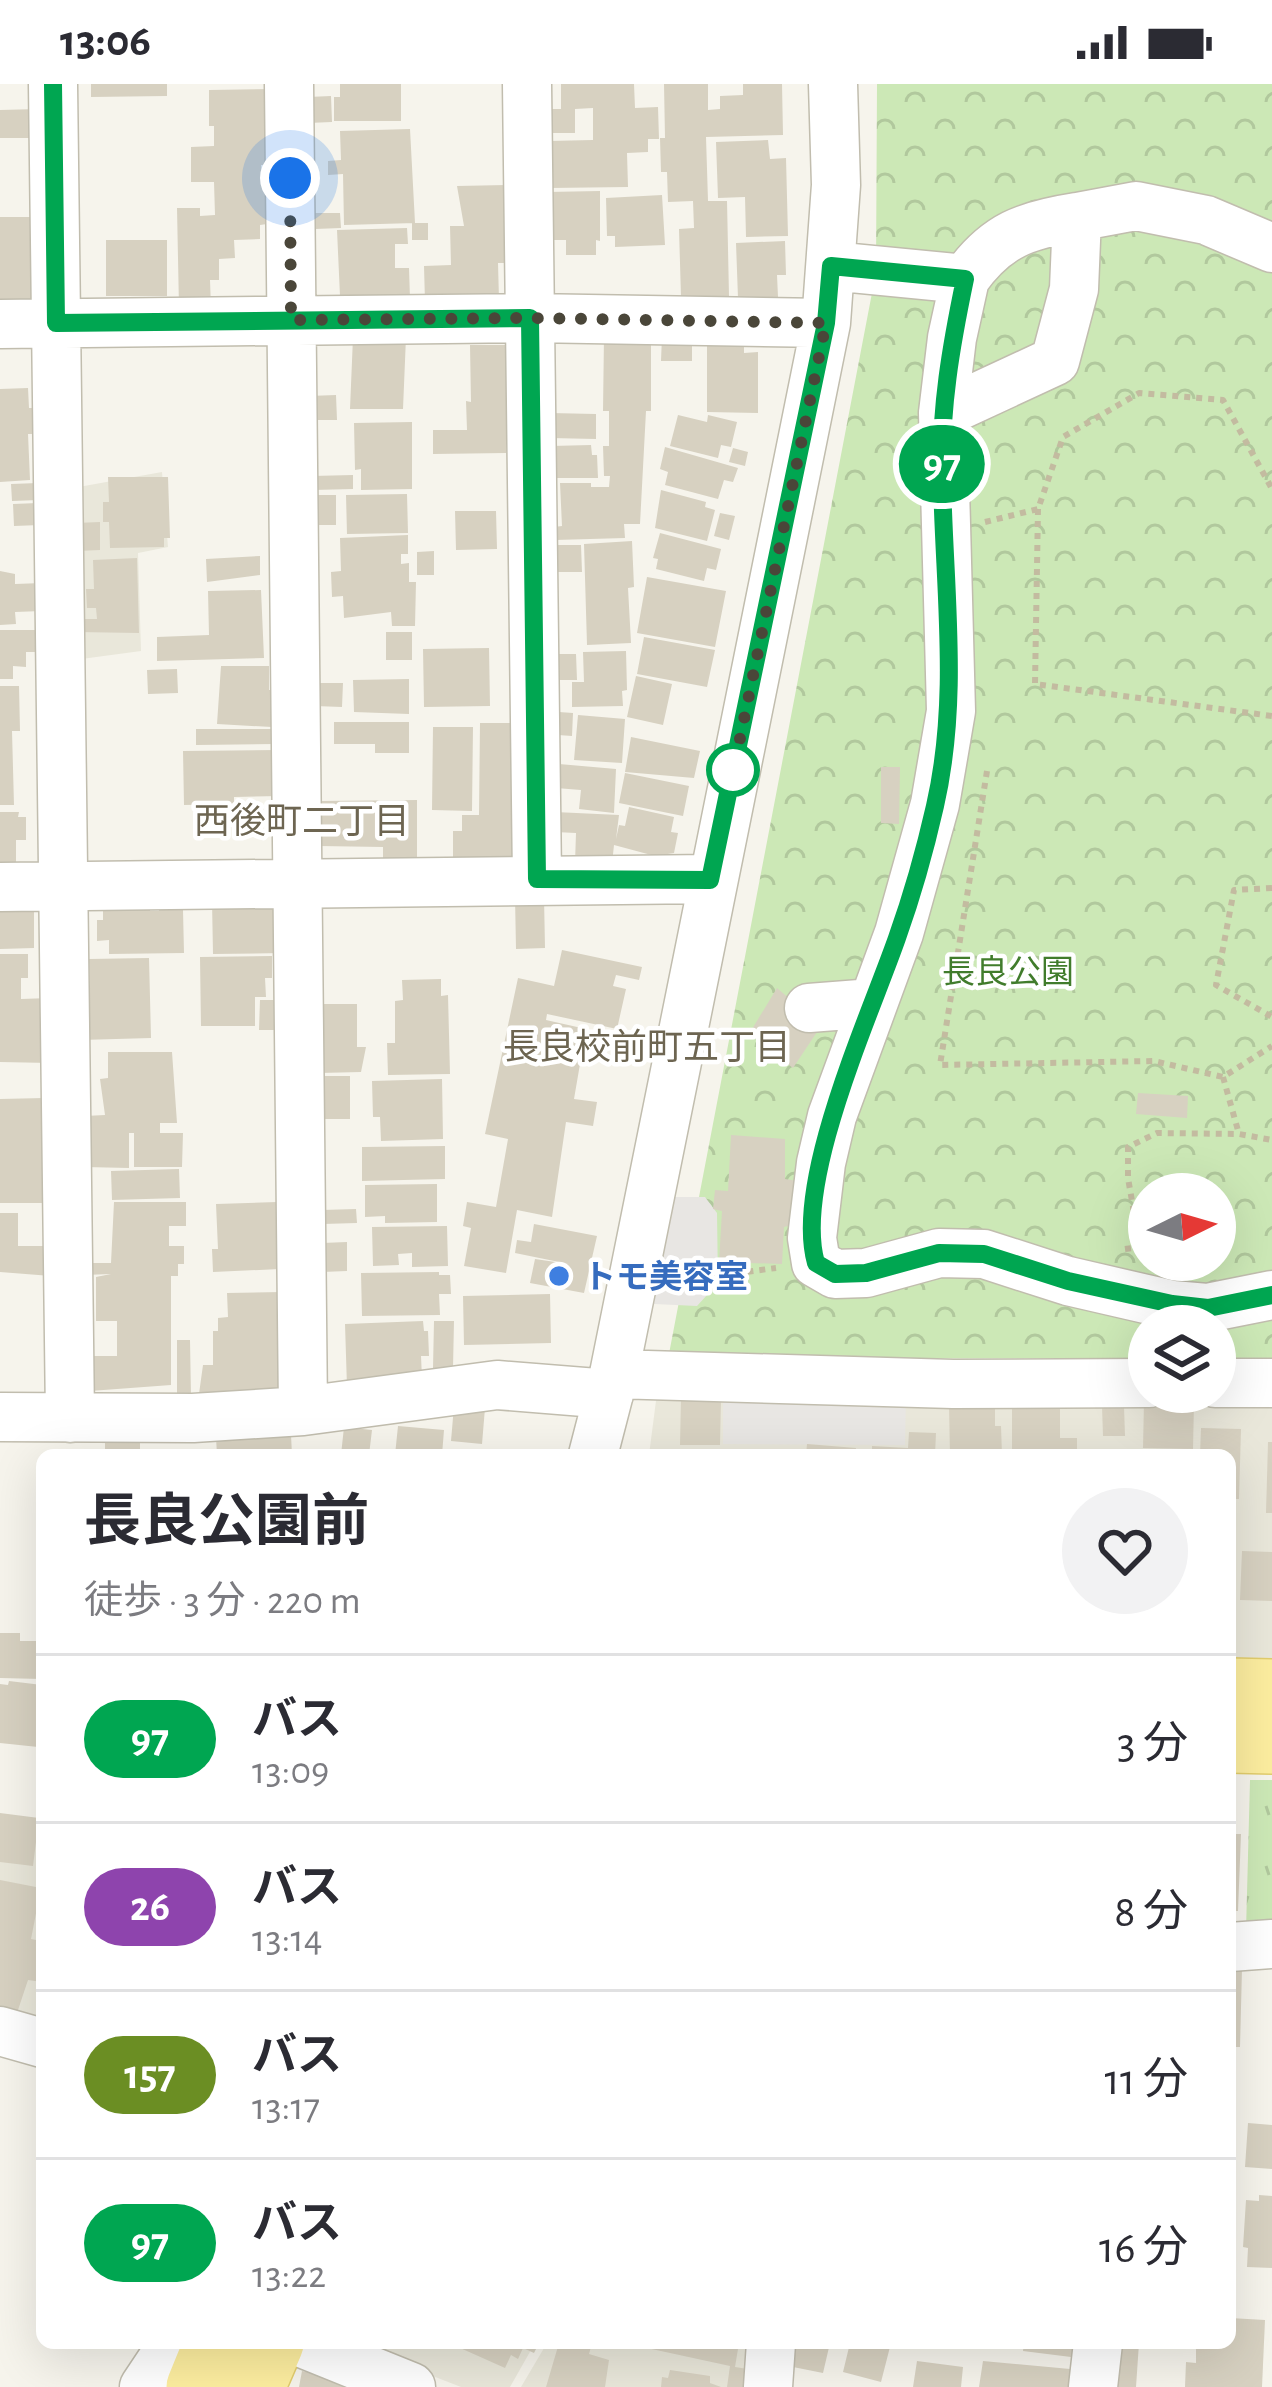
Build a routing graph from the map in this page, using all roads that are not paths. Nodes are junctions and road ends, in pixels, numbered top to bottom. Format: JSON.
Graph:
{"nodes":[{"id":1,"x":53,"y":84,"type":"edge"},
{"id":2,"x":289,"y":84,"type":"edge"},
{"id":3,"x":527,"y":84,"type":"edge"},
{"id":4,"x":833,"y":84,"type":"edge"},
{"id":5,"x":1077,"y":217,"type":"junction"},
{"id":6,"x":1272,"y":248,"type":"edge"},
{"id":7,"x":831,"y":266,"type":"junction"},
{"id":8,"x":965,"y":279,"type":"junction"},
{"id":9,"x":530,"y":318,"type":"junction"},
{"id":10,"x":291,"y":320,"type":"junction"},
{"id":11,"x":56,"y":323,"type":"junction"},
{"id":12,"x":826,"y":323,"type":"junction"},
{"id":13,"x":0,"y":324,"type":"edge"},
{"id":14,"x":943,"y":413,"type":"junction"},
{"id":15,"x":537,"y":879,"type":"junction"},
{"id":16,"x":710,"y":880,"type":"junction"},
{"id":17,"x":297,"y":884,"type":"junction"},
{"id":18,"x":61,"y":886,"type":"junction"},
{"id":19,"x":0,"y":887,"type":"edge"},
{"id":20,"x":873,"y":1003,"type":"junction"},
{"id":21,"x":809,"y":1008,"type":"dead end"},
{"id":22,"x":1272,"y":1295,"type":"edge"},
{"id":23,"x":1128,"y":1383,"type":"edge"},
{"id":24,"x":1236,"y":1383,"type":"edge"},
{"id":25,"x":1272,"y":1383,"type":"edge"},
{"id":26,"x":611,"y":1384,"type":"junction"},
{"id":27,"x":303,"y":1411,"type":"junction"},
{"id":28,"x":0,"y":1418,"type":"edge"},
{"id":29,"x":70,"y":1418,"type":"junction"},
{"id":30,"x":595,"y":1449,"type":"edge"},
{"id":31,"x":1236,"y":1690,"type":"edge"},
{"id":32,"x":1272,"y":1691,"type":"edge"},
{"id":33,"x":1236,"y":1741,"type":"edge"},
{"id":34,"x":1272,"y":1742,"type":"edge"},
{"id":35,"x":1272,"y":1944,"type":"edge"},
{"id":36,"x":1236,"y":1947,"type":"edge"},
{"id":37,"x":0,"y":2031,"type":"edge"},
{"id":38,"x":36,"y":2041,"type":"edge"},
{"id":39,"x":171,"y":2349,"type":"edge"},
{"id":40,"x":213,"y":2349,"type":"edge"},
{"id":41,"x":269,"y":2349,"type":"edge"},
{"id":42,"x":317,"y":2349,"type":"edge"},
{"id":43,"x":771,"y":2349,"type":"edge"},
{"id":44,"x":1097,"y":2349,"type":"edge"},
{"id":45,"x":144,"y":2387,"type":"edge"},
{"id":46,"x":197,"y":2387,"type":"edge"},
{"id":47,"x":253,"y":2387,"type":"edge"},
{"id":48,"x":411,"y":2387,"type":"edge"},
{"id":49,"x":768,"y":2387,"type":"edge"},
{"id":50,"x":1094,"y":2387,"type":"edge"}],
"edges":[{"from":1,"to":11,"type":"street"},
{"from":2,"to":10,"type":"street"},
{"from":3,"to":9,"type":"street"},
{"from":4,"to":7,"type":"street"},
{"from":5,"to":6,"type":"street"},
{"from":5,"to":8,"type":"street"},
{"from":5,"to":14,"type":"street"},
{"from":7,"to":8,"type":"street"},
{"from":7,"to":12,"type":"street"},
{"from":8,"to":14,"type":"street"},
{"from":9,"to":10,"type":"street"},
{"from":9,"to":12,"type":"street"},
{"from":9,"to":15,"type":"street"},
{"from":10,"to":11,"type":"street"},
{"from":10,"to":17,"type":"street"},
{"from":11,"to":13,"type":"street"},
{"from":11,"to":18,"type":"street"},
{"from":12,"to":16,"type":"street"},
{"from":14,"to":20,"type":"street"},
{"from":15,"to":16,"type":"street"},
{"from":15,"to":17,"type":"street"},
{"from":16,"to":26,"type":"street"},
{"from":17,"to":18,"type":"street"},
{"from":17,"to":27,"type":"street"},
{"from":18,"to":19,"type":"street"},
{"from":18,"to":29,"type":"street"},
{"from":20,"to":21,"type":"street"},
{"from":20,"to":22,"type":"street"},
{"from":23,"to":26,"type":"street"},
{"from":24,"to":25,"type":"street"},
{"from":26,"to":27,"type":"street"},
{"from":26,"to":30,"type":"street"},
{"from":27,"to":29,"type":"street"},
{"from":28,"to":29,"type":"street"},
{"from":31,"to":32,"type":"main road"},
{"from":33,"to":34,"type":"main road"},
{"from":35,"to":36,"type":"street"},
{"from":37,"to":38,"type":"street"},
{"from":39,"to":45,"type":"street"},
{"from":40,"to":46,"type":"main road"},
{"from":41,"to":47,"type":"main road"},
{"from":42,"to":48,"type":"street"},
{"from":43,"to":49,"type":"street"},
{"from":44,"to":50,"type":"street"}]}
